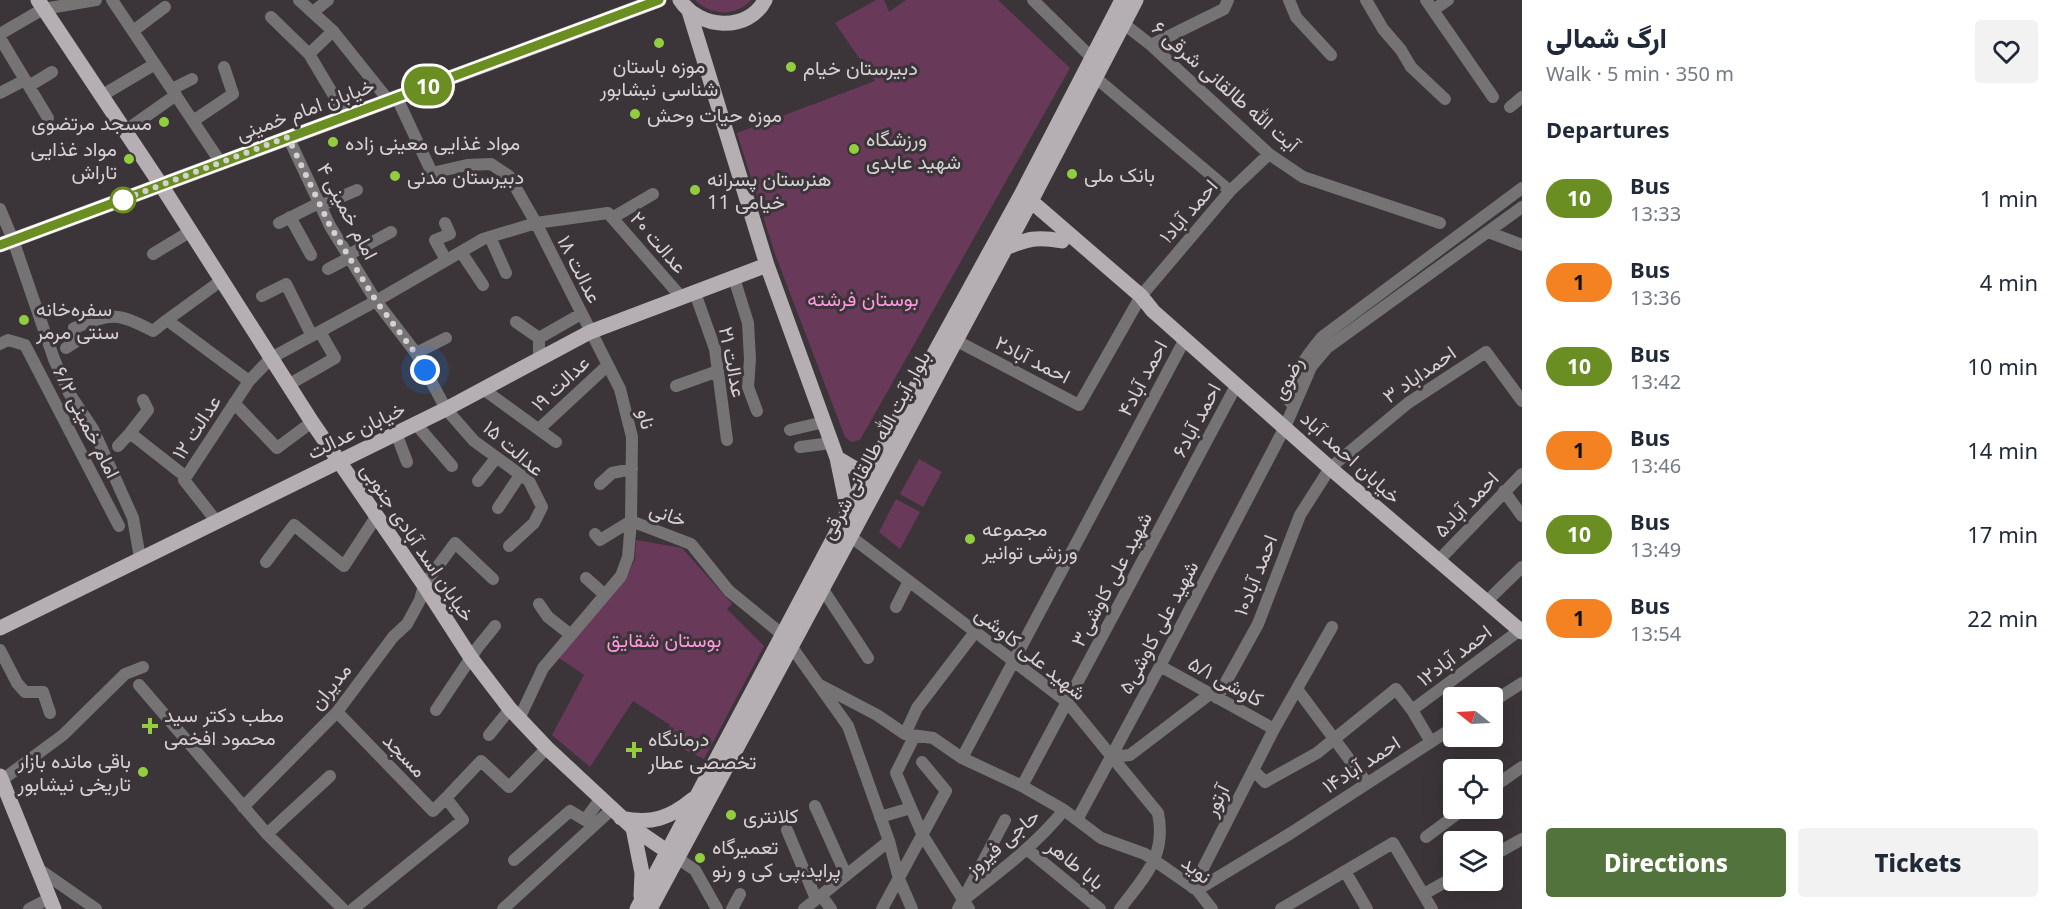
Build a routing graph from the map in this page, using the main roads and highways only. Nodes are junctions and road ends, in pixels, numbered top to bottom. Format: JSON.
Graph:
{"nodes":[{"id":1,"x":659,"y":0,"type":"edge"},
{"id":2,"x":765,"y":0,"type":"edge"},
{"id":3,"x":1122,"y":0,"type":"edge"},
{"id":4,"x":1136,"y":0,"type":"edge"},
{"id":5,"x":40,"y":4,"type":"edge"},
{"id":6,"x":685,"y":6,"type":"edge"},
{"id":7,"x":161,"y":185,"type":"junction"},
{"id":8,"x":1023,"y":202,"type":"junction"},
{"id":9,"x":1062,"y":241,"type":"junction"},
{"id":10,"x":6,"y":243,"type":"edge"},
{"id":11,"x":1005,"y":248,"type":"junction"},
{"id":12,"x":767,"y":265,"type":"junction"},
{"id":13,"x":1138,"y":299,"type":"junction"},
{"id":14,"x":837,"y":458,"type":"junction"},
{"id":15,"x":338,"y":461,"type":"junction"},
{"id":16,"x":873,"y":479,"type":"junction"},
{"id":17,"x":848,"y":511,"type":"junction"},
{"id":18,"x":0,"y":628,"type":"edge"},
{"id":19,"x":1521,"y":631,"type":"edge"},
{"id":20,"x":787,"y":640,"type":"junction"},
{"id":21,"x":2,"y":784,"type":"edge"},
{"id":22,"x":697,"y":796,"type":"junction"},
{"id":23,"x":611,"y":809,"type":"junction"},
{"id":24,"x":633,"y":828,"type":"junction"},
{"id":25,"x":672,"y":855,"type":"junction"},
{"id":26,"x":52,"y":904,"type":"edge"},
{"id":27,"x":643,"y":907,"type":"edge"}],
"edges":[{"from":1,"to":7,"type":"main road","name":"خیابان امام خمینی"},
{"from":2,"to":6,"type":"main road"},
{"from":3,"to":8,"type":"main road","name":"بلوار آیت الله طالقانی شرقی"},
{"from":4,"to":8,"type":"main road","name":"بلوار آیت الله طالقانی شرقی"},
{"from":5,"to":7,"type":"main road","name":"خیابان اسد آبادی جنوبی"},
{"from":6,"to":12,"type":"main road"},
{"from":7,"to":10,"type":"main road","name":"خیابان امام خمینی"},
{"from":7,"to":15,"type":"main road","name":"خیابان اسد آبادی جنوبی"},
{"from":8,"to":9,"type":"main road","name":"خیابان احمد آباد"},
{"from":8,"to":11,"type":"main road","name":"بلوار آیت الله طالقانی شرقی"},
{"from":8,"to":13,"type":"main road","name":"خیابان احمد آباد"},
{"from":8,"to":16,"type":"main road","name":"بلوار آیت الله طالقانی شرقی"},
{"from":9,"to":11,"type":"main road"},
{"from":9,"to":13,"type":"main road","name":"خیابان احمد آباد"},
{"from":11,"to":16,"type":"main road","name":"بلوار آیت الله طالقانی شرقی"},
{"from":12,"to":14,"type":"main road"},
{"from":12,"to":15,"type":"main road","name":"خیابان عدالت"},
{"from":13,"to":19,"type":"main road","name":"خیابان احمد آباد"},
{"from":14,"to":16,"type":"main road"},
{"from":14,"to":17,"type":"main road"},
{"from":15,"to":18,"type":"main road","name":"خیابان عدالت"},
{"from":15,"to":23,"type":"main road","name":"خیابان اسد آبادی جنوبی"},
{"from":16,"to":17,"type":"main road","name":"بلوار آیت الله طالقانی شرقی"},
{"from":16,"to":20,"type":"main road","name":"بلوار آیت الله طالقانی شرقی"},
{"from":17,"to":20,"type":"main road","name":"بلوار آیت الله طالقانی شرقی"},
{"from":20,"to":22,"type":"main road","name":"بلوار آیت الله طالقانی شرقی"},
{"from":20,"to":25,"type":"main road","name":"بلوار آیت الله طالقانی شرقی"},
{"from":21,"to":26,"type":"main road"},
{"from":22,"to":23,"type":"main road"},
{"from":22,"to":25,"type":"main road","name":"بلوار آیت الله طالقانی شرقی"},
{"from":23,"to":24,"type":"main road","name":"خیابان اسد آبادی جنوبی"},
{"from":24,"to":25,"type":"main road","name":"خیابان اسد آبادی جنوبی"},
{"from":24,"to":27,"type":"main road"},
{"from":25,"to":27,"type":"main road","name":"بلوار آیت الله طالقانی شرقی"}]}
